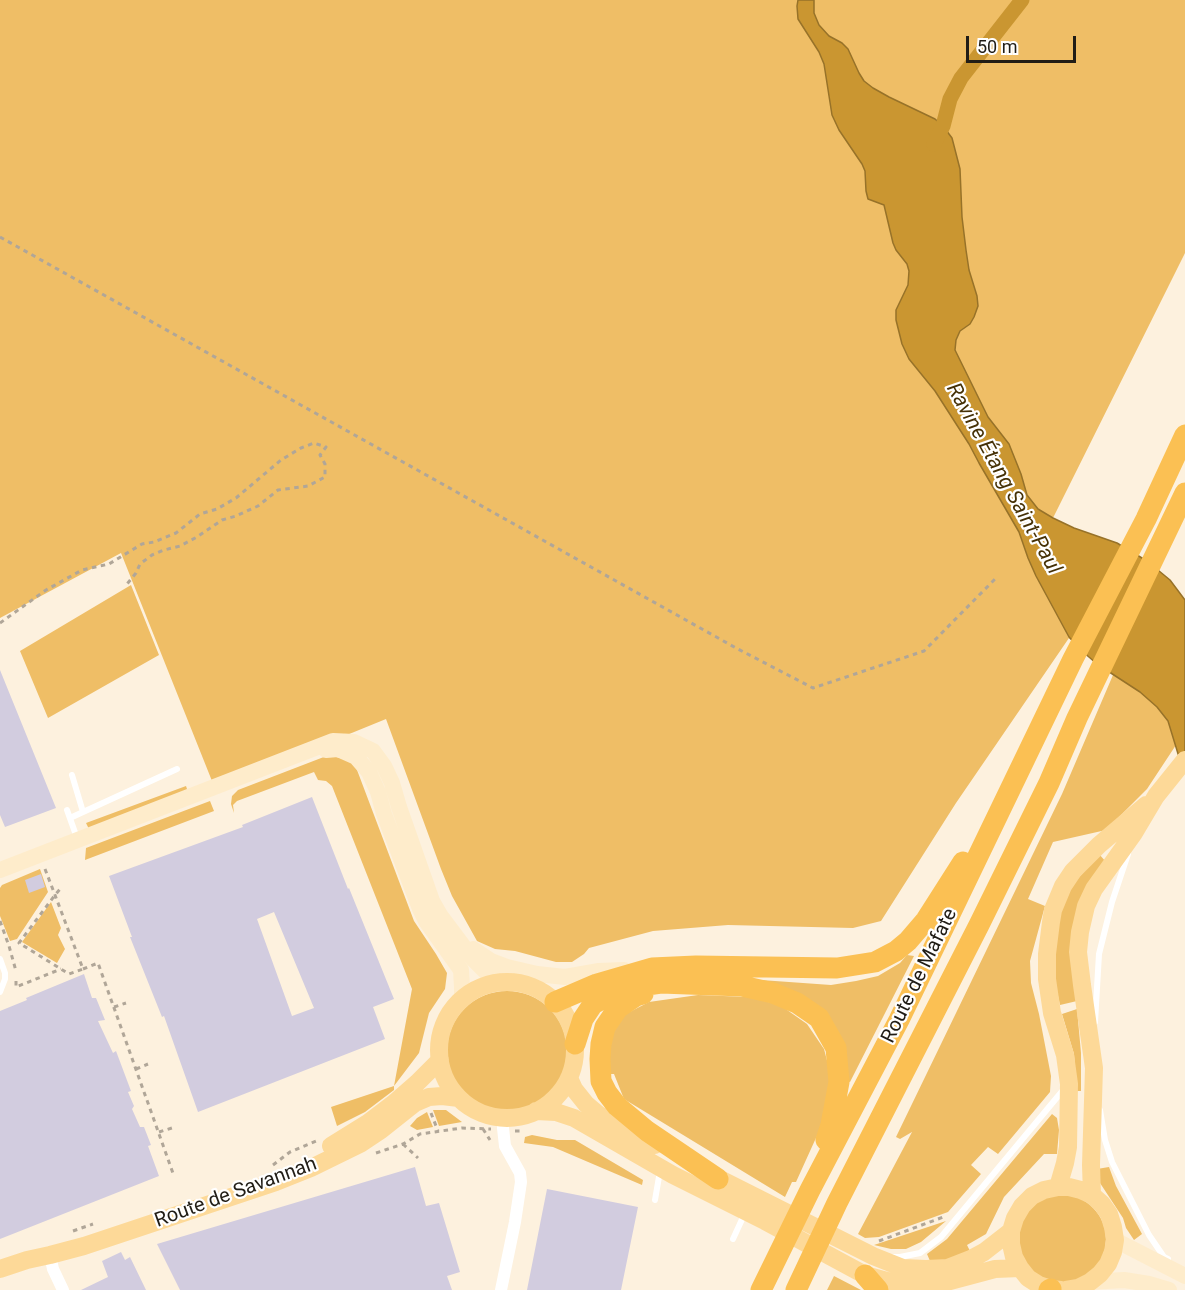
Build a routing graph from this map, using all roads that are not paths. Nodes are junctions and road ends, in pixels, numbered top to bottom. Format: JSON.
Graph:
{"nodes":[{"id":1,"x":1185,"y":435,"type":"edge"},
{"id":2,"x":1185,"y":493,"type":"edge"},
{"id":3,"x":310,"y":750,"type":"junction"},
{"id":4,"x":1025,"y":762,"type":"junction"},
{"id":5,"x":1180,"y":767,"type":"edge"},
{"id":6,"x":177,"y":769,"type":"dead end"},
{"id":7,"x":72,"y":775,"type":"dead end"},
{"id":8,"x":1156,"y":796,"type":"junction"},
{"id":9,"x":67,"y":810,"type":"dead end"},
{"id":10,"x":83,"y":812,"type":"junction"},
{"id":11,"x":70,"y":818,"type":"junction"},
{"id":12,"x":78,"y":839,"type":"junction"},
{"id":13,"x":0,"y":870,"type":"edge"},
{"id":14,"x":455,"y":936,"type":"junction"},
{"id":15,"x":0,"y":958,"type":"edge"},
{"id":16,"x":652,"y":968,"type":"junction"},
{"id":17,"x":502,"y":982,"type":"junction"},
{"id":18,"x":681,"y":984,"type":"junction"},
{"id":19,"x":0,"y":992,"type":"edge"},
{"id":20,"x":462,"y":999,"type":"junction"},
{"id":21,"x":555,"y":1002,"type":"junction"},
{"id":22,"x":575,"y":1044,"type":"junction"},
{"id":23,"x":440,"y":1060,"type":"junction"},
{"id":24,"x":1094,"y":1068,"type":"junction"},
{"id":25,"x":569,"y":1078,"type":"junction"},
{"id":26,"x":1069,"y":1084,"type":"junction"},
{"id":27,"x":459,"y":1098,"type":"junction"},
{"id":28,"x":536,"y":1111,"type":"junction"},
{"id":29,"x":503,"y":1118,"type":"junction"},
{"id":30,"x":660,"y":1167,"type":"junction"},
{"id":31,"x":718,"y":1179,"type":"junction"},
{"id":32,"x":1058,"y":1187,"type":"junction"},
{"id":33,"x":810,"y":1190,"type":"junction"},
{"id":34,"x":1092,"y":1195,"type":"junction"},
{"id":35,"x":655,"y":1200,"type":"dead end"},
{"id":36,"x":746,"y":1211,"type":"junction"},
{"id":37,"x":1011,"y":1231,"type":"junction"},
{"id":38,"x":733,"y":1239,"type":"dead end"},
{"id":39,"x":1115,"y":1240,"type":"junction"},
{"id":40,"x":50,"y":1255,"type":"junction"},
{"id":41,"x":0,"y":1263,"type":"edge"},
{"id":42,"x":873,"y":1266,"type":"edge"},
{"id":43,"x":807,"y":1268,"type":"junction"},
{"id":44,"x":1020,"y":1268,"type":"junction"},
{"id":45,"x":0,"y":1269,"type":"edge"},
{"id":46,"x":1185,"y":1269,"type":"edge"},
{"id":47,"x":1185,"y":1276,"type":"edge"},
{"id":48,"x":1090,"y":1282,"type":"junction"},
{"id":49,"x":63,"y":1290,"type":"edge"},
{"id":50,"x":501,"y":1290,"type":"edge"},
{"id":51,"x":761,"y":1290,"type":"edge"},
{"id":52,"x":796,"y":1290,"type":"edge"},
{"id":53,"x":805,"y":1290,"type":"edge"},
{"id":54,"x":1057,"y":1290,"type":"edge"},
{"id":55,"x":1146,"y":1290,"type":"edge"},
{"id":56,"x":1169,"y":1290,"type":"edge"}],
"edges":[{"from":1,"to":4,"type":"highway","name":"Route de Mafate"},
{"from":2,"to":43,"type":"highway","name":"Route de Mafate"},
{"from":3,"to":12,"type":"street"},
{"from":3,"to":14,"type":"street"},
{"from":3,"to":20,"type":"street"},
{"from":4,"to":16,"type":"highway"},
{"from":4,"to":33,"type":"highway","name":"Route de Mafate"},
{"from":5,"to":8,"type":"main road"},
{"from":6,"to":10,"type":"lane"},
{"from":7,"to":10,"type":"lane"},
{"from":8,"to":24,"type":"main road"},
{"from":8,"to":26,"type":"main road"},
{"from":9,"to":11,"type":"lane"},
{"from":10,"to":11,"type":"lane"},
{"from":11,"to":12,"type":"lane"},
{"from":12,"to":13,"type":"street"},
{"from":14,"to":16,"type":"street"},
{"from":14,"to":17,"type":"street"},
{"from":15,"to":19,"type":"lane"},
{"from":16,"to":21,"type":"highway"},
{"from":17,"to":20,"type":"main road"},
{"from":17,"to":21,"type":"main road"},
{"from":18,"to":22,"type":"highway"},
{"from":18,"to":31,"type":"highway"},
{"from":18,"to":33,"type":"highway"},
{"from":20,"to":23,"type":"main road"},
{"from":21,"to":22,"type":"main road"},
{"from":22,"to":25,"type":"main road"},
{"from":23,"to":27,"type":"main road"},
{"from":23,"to":41,"type":"main road","name":"Route de Savannah"},
{"from":24,"to":34,"type":"main road"},
{"from":24,"to":46,"type":"lane"},
{"from":25,"to":28,"type":"main road"},
{"from":25,"to":31,"type":"main road"},
{"from":26,"to":32,"type":"main road"},
{"from":26,"to":42,"type":"lane"},
{"from":27,"to":29,"type":"main road"},
{"from":27,"to":40,"type":"main road","name":"Route de Savannah"},
{"from":28,"to":29,"type":"main road"},
{"from":28,"to":30,"type":"main road"},
{"from":29,"to":50,"type":"street"},
{"from":30,"to":35,"type":"lane"},
{"from":30,"to":36,"type":"main road"},
{"from":31,"to":42,"type":"main road"},
{"from":32,"to":34,"type":"main road"},
{"from":32,"to":37,"type":"main road"},
{"from":33,"to":51,"type":"highway","name":"Route de Mafate"},
{"from":34,"to":39,"type":"main road"},
{"from":36,"to":38,"type":"lane"},
{"from":36,"to":42,"type":"main road"},
{"from":37,"to":42,"type":"main road"},
{"from":37,"to":44,"type":"main road"},
{"from":39,"to":47,"type":"street"},
{"from":39,"to":48,"type":"main road"},
{"from":40,"to":45,"type":"main road","name":"Route de Savannah"},
{"from":40,"to":49,"type":"street"},
{"from":42,"to":44,"type":"main road"},
{"from":43,"to":52,"type":"highway","name":"Route de Mafate"},
{"from":43,"to":53,"type":"highway"},
{"from":44,"to":54,"type":"main road"},
{"from":48,"to":54,"type":"main road"},
{"from":48,"to":55,"type":"lane"},
{"from":48,"to":56,"type":"street"}]}
